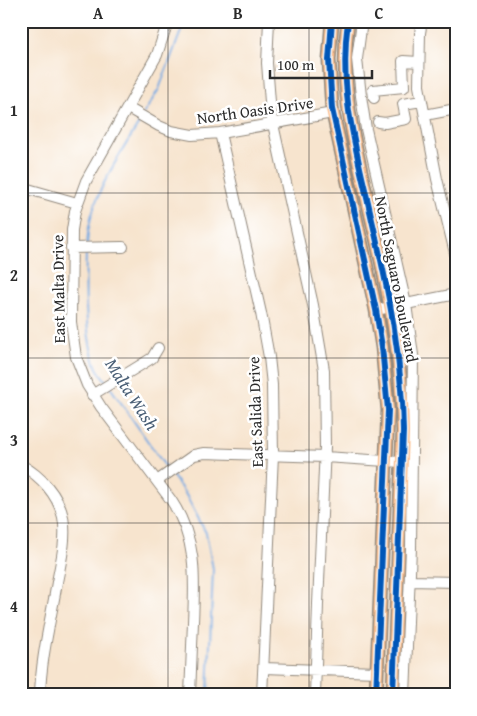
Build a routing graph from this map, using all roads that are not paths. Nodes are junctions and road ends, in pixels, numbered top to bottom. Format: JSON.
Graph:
{"nodes":[{"id":1,"x":168,"y":21,"type":"edge"},
{"id":2,"x":269,"y":21,"type":"edge"},
{"id":3,"x":332,"y":21,"type":"edge"},
{"id":4,"x":348,"y":21,"type":"edge"},
{"id":5,"x":362,"y":21,"type":"edge"},
{"id":6,"x":422,"y":21,"type":"edge"},
{"id":7,"x":419,"y":62,"type":"junction"},
{"id":8,"x":360,"y":91,"type":"junction"},
{"id":9,"x":422,"y":100,"type":"junction"},
{"id":10,"x":128,"y":108,"type":"junction"},
{"id":11,"x":456,"y":109,"type":"edge"},
{"id":12,"x":333,"y":114,"type":"junction"},
{"id":13,"x":425,"y":115,"type":"junction"},
{"id":14,"x":378,"y":122,"type":"dead end"},
{"id":15,"x":273,"y":124,"type":"junction"},
{"id":16,"x":220,"y":133,"type":"junction"},
{"id":17,"x":21,"y":187,"type":"edge"},
{"id":18,"x":77,"y":204,"type":"junction"},
{"id":19,"x":123,"y":247,"type":"dead end"},
{"id":20,"x":71,"y":248,"type":"junction"},
{"id":21,"x":456,"y":257,"type":"edge"},
{"id":22,"x":456,"y":294,"type":"edge"},
{"id":23,"x":406,"y":304,"type":"junction"},
{"id":24,"x":391,"y":307,"type":"junction"},
{"id":25,"x":376,"y":310,"type":"junction"},
{"id":26,"x":158,"y":348,"type":"dead end"},
{"id":27,"x":92,"y":394,"type":"junction"},
{"id":28,"x":273,"y":455,"type":"junction"},
{"id":29,"x":325,"y":457,"type":"junction"},
{"id":30,"x":387,"y":460,"type":"junction"},
{"id":31,"x":401,"y":462,"type":"junction"},
{"id":32,"x":21,"y":465,"type":"edge"},
{"id":33,"x":157,"y":481,"type":"junction"},
{"id":34,"x":410,"y":581,"type":"junction"},
{"id":35,"x":456,"y":582,"type":"edge"},
{"id":36,"x":264,"y":668,"type":"junction"},
{"id":37,"x":316,"y":670,"type":"junction"},
{"id":38,"x":377,"y":672,"type":"junction"},
{"id":39,"x":40,"y":695,"type":"edge"},
{"id":40,"x":190,"y":695,"type":"edge"},
{"id":41,"x":262,"y":695,"type":"edge"},
{"id":42,"x":315,"y":695,"type":"edge"},
{"id":43,"x":376,"y":695,"type":"edge"},
{"id":44,"x":392,"y":695,"type":"edge"},
{"id":45,"x":405,"y":695,"type":"edge"}],
"edges":[{"from":1,"to":10,"type":"street","name":"East Malta Drive"},
{"from":2,"to":15,"type":"street"},
{"from":3,"to":12,"type":"main road","name":"North Saguaro Boulevard"},
{"from":4,"to":24,"type":"main road","name":"North Saguaro Boulevard"},
{"from":5,"to":8,"type":"street"},
{"from":6,"to":7,"type":"street"},
{"from":7,"to":8,"type":"street"},
{"from":7,"to":9,"type":"street"},
{"from":8,"to":23,"type":"street"},
{"from":9,"to":13,"type":"street"},
{"from":9,"to":14,"type":"street"},
{"from":10,"to":16,"type":"street","name":"North Oasis Drive"},
{"from":10,"to":18,"type":"street","name":"East Malta Drive"},
{"from":11,"to":13,"type":"street"},
{"from":12,"to":15,"type":"street","name":"North Oasis Drive"},
{"from":12,"to":25,"type":"main road","name":"North Saguaro Boulevard"},
{"from":13,"to":21,"type":"street"},
{"from":15,"to":16,"type":"street","name":"North Oasis Drive"},
{"from":15,"to":29,"type":"street"},
{"from":16,"to":28,"type":"street","name":"East Salida Drive"},
{"from":17,"to":18,"type":"street"},
{"from":18,"to":20,"type":"street","name":"East Malta Drive"},
{"from":19,"to":20,"type":"street"},
{"from":20,"to":27,"type":"street","name":"East Malta Drive"},
{"from":22,"to":23,"type":"street"},
{"from":23,"to":24,"type":"street"},
{"from":23,"to":34,"type":"street"},
{"from":24,"to":25,"type":"street"},
{"from":24,"to":31,"type":"main road","name":"North Saguaro Boulevard"},
{"from":25,"to":30,"type":"main road","name":"North Saguaro Boulevard"},
{"from":26,"to":27,"type":"street"},
{"from":27,"to":33,"type":"street","name":"East Malta Drive"},
{"from":28,"to":29,"type":"street"},
{"from":28,"to":33,"type":"street"},
{"from":28,"to":36,"type":"street","name":"East Salida Drive"},
{"from":29,"to":30,"type":"street"},
{"from":29,"to":37,"type":"street"},
{"from":30,"to":31,"type":"street"},
{"from":30,"to":38,"type":"main road","name":"North Saguaro Boulevard"},
{"from":31,"to":44,"type":"main road","name":"North Saguaro Boulevard"},
{"from":32,"to":39,"type":"street"},
{"from":33,"to":40,"type":"street","name":"East Malta Drive"},
{"from":34,"to":35,"type":"street"},
{"from":34,"to":45,"type":"street"},
{"from":36,"to":37,"type":"street"},
{"from":36,"to":41,"type":"street","name":"East Salida Drive"},
{"from":37,"to":38,"type":"street"},
{"from":37,"to":42,"type":"street"},
{"from":38,"to":43,"type":"main road","name":"North Saguaro Boulevard"}]}
